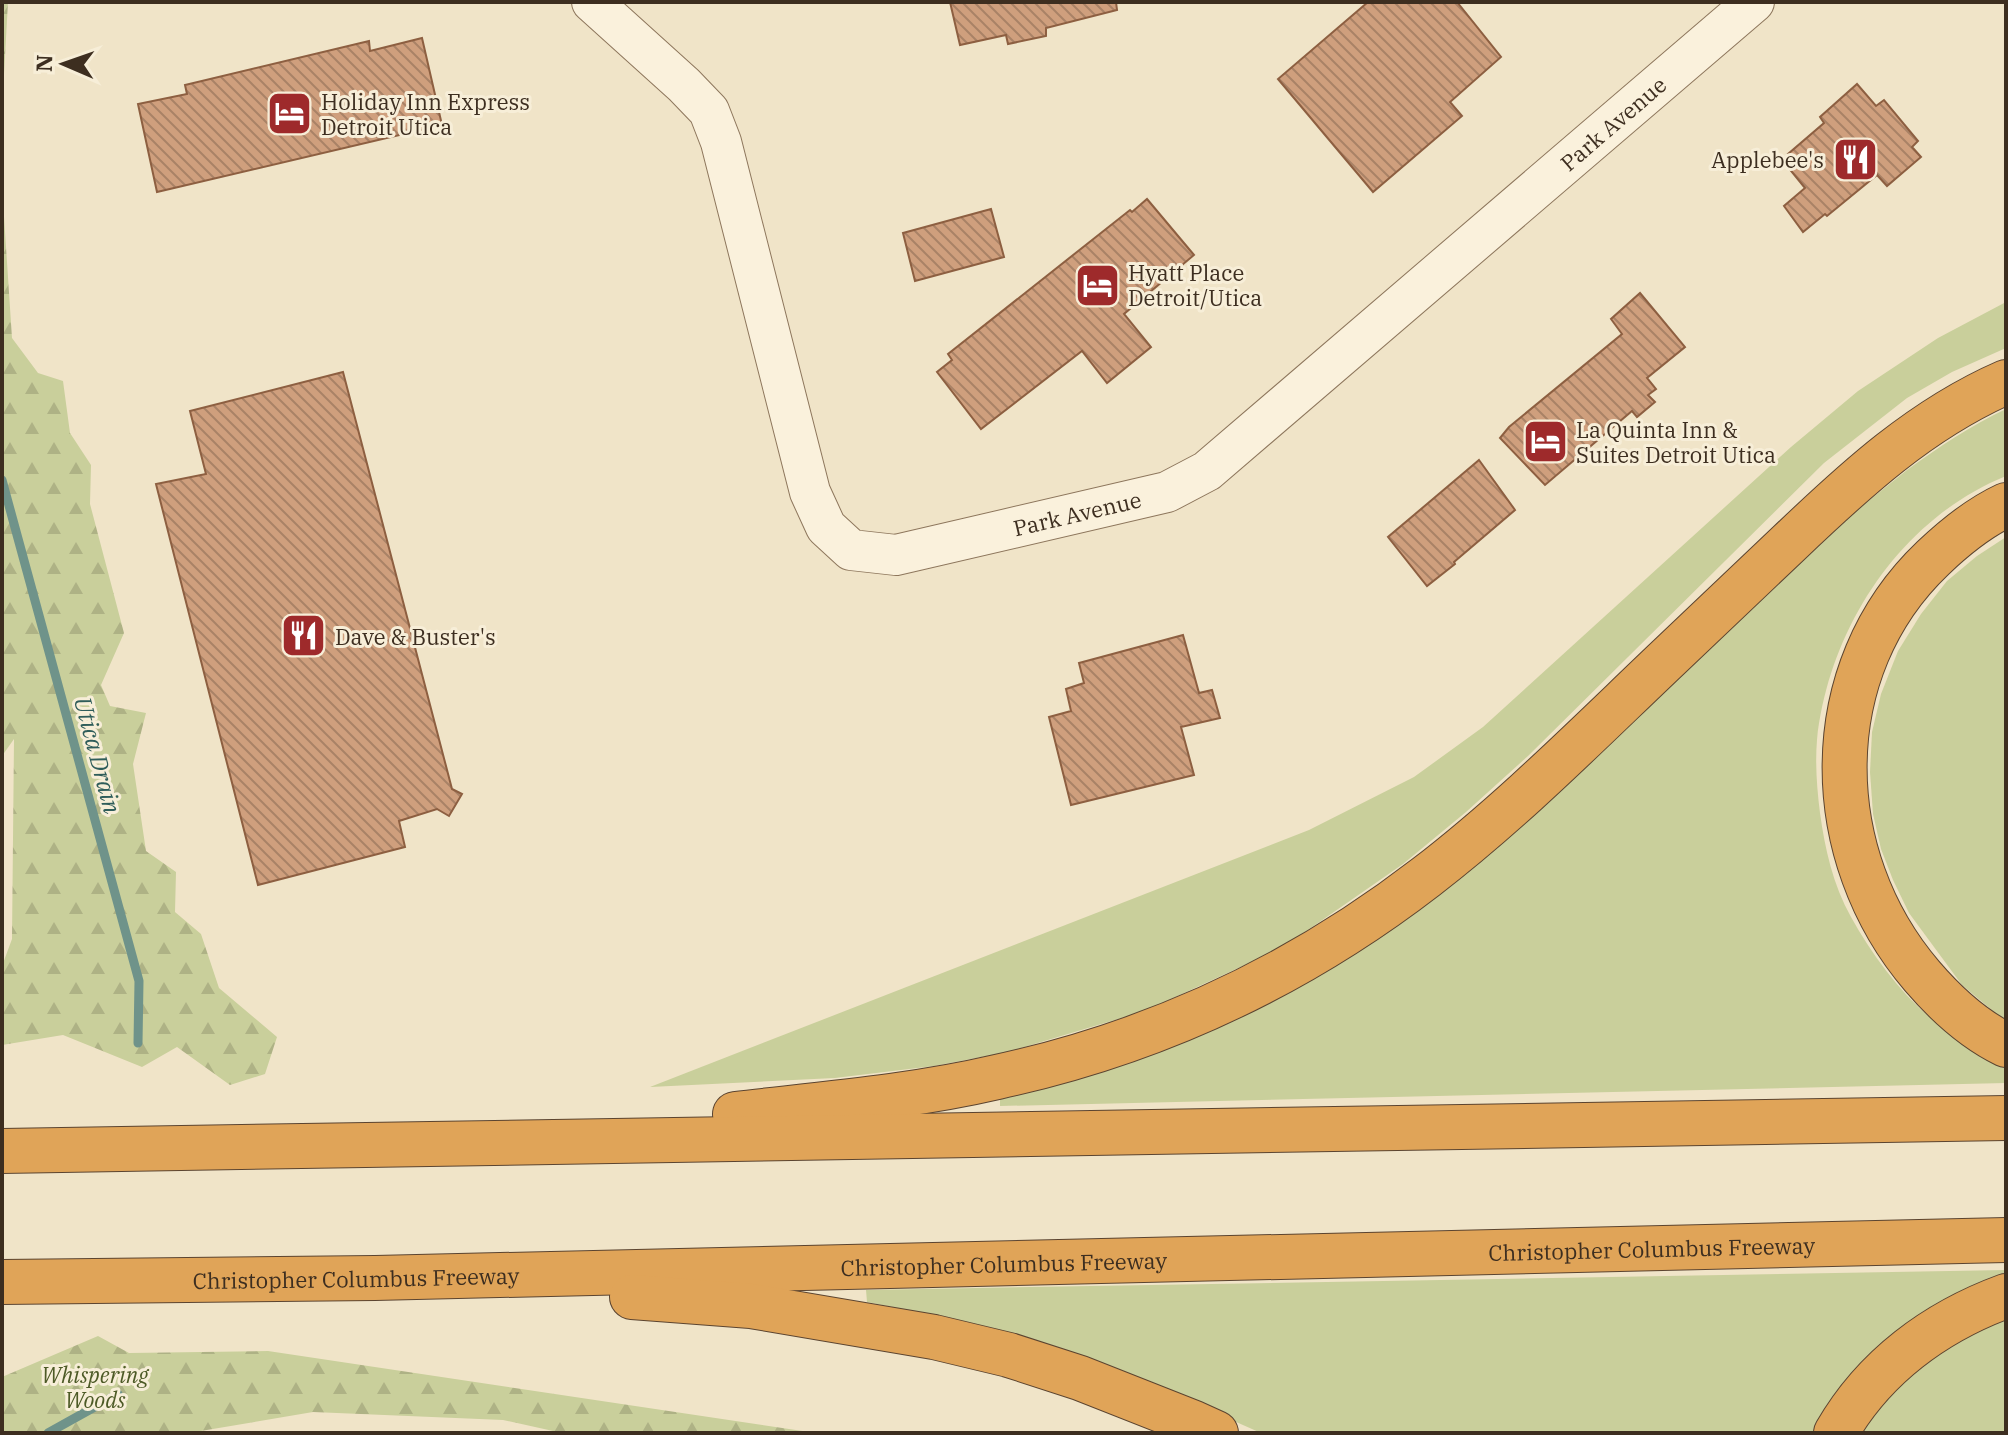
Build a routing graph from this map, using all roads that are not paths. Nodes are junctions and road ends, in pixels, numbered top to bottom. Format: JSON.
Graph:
{"nodes":[{"id":1,"x":592,"y":2,"type":"edge"},
{"id":2,"x":1754,"y":2,"type":"edge"},
{"id":3,"x":2006,"y":382,"type":"edge"},
{"id":4,"x":2006,"y":505,"type":"edge"},
{"id":5,"x":2006,"y":1045,"type":"edge"},
{"id":6,"x":2006,"y":1118,"type":"edge"},
{"id":7,"x":502,"y":1143,"type":"junction"},
{"id":8,"x":2,"y":1151,"type":"edge"},
{"id":9,"x":2006,"y":1240,"type":"edge"},
{"id":10,"x":375,"y":1278,"type":"junction"},
{"id":11,"x":2,"y":1282,"type":"edge"},
{"id":12,"x":2006,"y":1296,"type":"edge"},
{"id":13,"x":1216,"y":1433,"type":"edge"},
{"id":14,"x":1836,"y":1433,"type":"edge"}],
"edges":[{"from":1,"to":2,"type":"street","name":"Park Avenue"},
{"from":3,"to":7,"type":"highway"},
{"from":4,"to":5,"type":"highway"},
{"from":6,"to":7,"type":"highway"},
{"from":7,"to":8,"type":"highway"},
{"from":9,"to":10,"type":"highway","name":"Christopher Columbus Freeway"},
{"from":10,"to":11,"type":"highway","name":"Christopher Columbus Freeway"},
{"from":10,"to":13,"type":"highway"},
{"from":12,"to":14,"type":"highway"}]}
